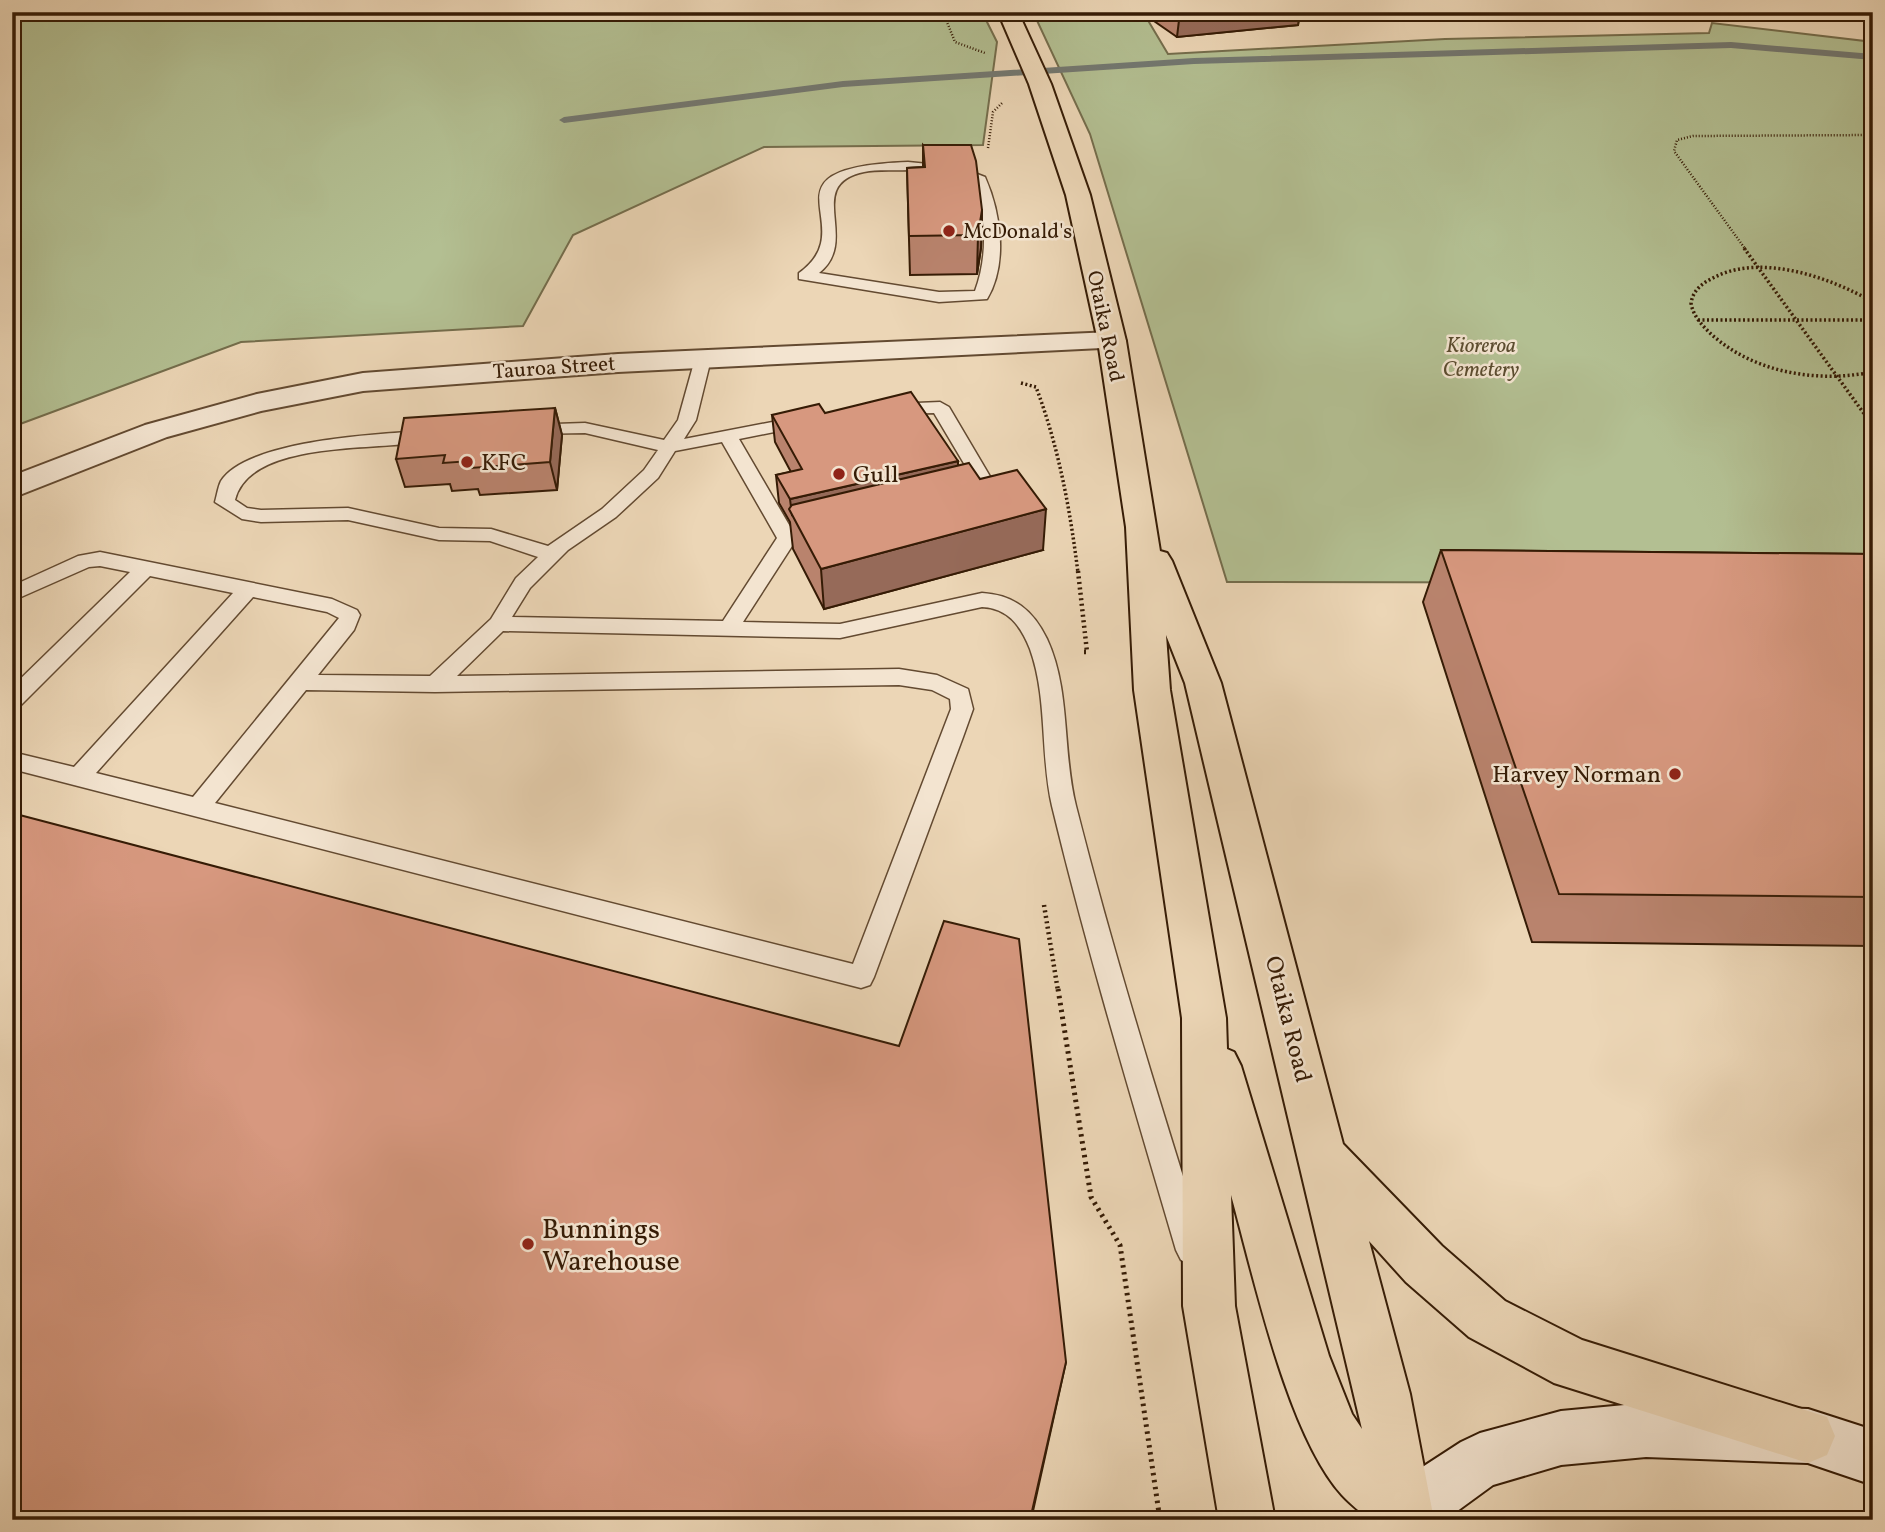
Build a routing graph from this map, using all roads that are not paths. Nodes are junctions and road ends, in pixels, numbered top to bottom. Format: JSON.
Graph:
{"nodes":[{"id":1,"x":1008,"y":12,"type":"edge"},
{"id":2,"x":978,"y":177,"type":"joint"},
{"id":3,"x":1112,"y":341,"type":"junction"},
{"id":4,"x":703,"y":359,"type":"junction"},
{"id":5,"x":875,"y":411,"type":"edge"},
{"id":6,"x":826,"y":418,"type":"edge"},
{"id":7,"x":510,"y":430,"type":"edge"},
{"id":8,"x":453,"y":435,"type":"edge"},
{"id":9,"x":728,"y":436,"type":"junction"},
{"id":10,"x":669,"y":447,"type":"junction"},
{"id":11,"x":12,"y":488,"type":"edge"},
{"id":12,"x":948,"y":499,"type":"edge"},
{"id":13,"x":841,"y":525,"type":"edge"},
{"id":14,"x":1142,"y":527,"type":"junction"},
{"id":15,"x":787,"y":538,"type":"junction"},
{"id":16,"x":551,"y":554,"type":"junction"},
{"id":17,"x":147,"y":567,"type":"junction"},
{"id":18,"x":249,"y":588,"type":"junction"},
{"id":19,"x":12,"y":594,"type":"edge"},
{"id":20,"x":498,"y":624,"type":"junction"},
{"id":21,"x":729,"y":628,"type":"junction"},
{"id":22,"x":300,"y":682,"type":"junction"},
{"id":23,"x":435,"y":684,"type":"junction"},
{"id":24,"x":12,"y":700,"type":"edge"},
{"id":25,"x":12,"y":760,"type":"edge"},
{"id":26,"x":78,"y":778,"type":"junction"},
{"id":27,"x":197,"y":808,"type":"junction"},
{"id":28,"x":1205,"y":1018,"type":"junction"},
{"id":29,"x":1324,"y":1156,"type":"junction"},
{"id":30,"x":1209,"y":1306,"type":"junction"},
{"id":31,"x":1808,"y":1436,"type":"junction"},
{"id":32,"x":1873,"y":1458,"type":"edge"},
{"id":33,"x":1407,"y":1518,"type":"edge"},
{"id":34,"x":1247,"y":1520,"type":"edge"}],
"edges":[{"from":1,"to":3,"type":"highway","name":"Otaika Road"},
{"from":2,"to":2,"type":"lane"},
{"from":3,"to":4,"type":"street","name":"Tauroa Street"},
{"from":3,"to":14,"type":"highway","name":"Otaika Road"},
{"from":4,"to":10,"type":"lane"},
{"from":4,"to":11,"type":"street","name":"Tauroa Street"},
{"from":5,"to":12,"type":"lane"},
{"from":6,"to":9,"type":"lane"},
{"from":7,"to":10,"type":"lane"},
{"from":8,"to":16,"type":"lane"},
{"from":9,"to":10,"type":"lane"},
{"from":9,"to":15,"type":"lane"},
{"from":10,"to":16,"type":"lane"},
{"from":13,"to":15,"type":"lane"},
{"from":14,"to":28,"type":"highway","name":"Otaika Road"},
{"from":14,"to":29,"type":"highway","name":"Otaika Road"},
{"from":15,"to":21,"type":"lane"},
{"from":16,"to":20,"type":"lane"},
{"from":17,"to":18,"type":"lane"},
{"from":17,"to":19,"type":"lane"},
{"from":17,"to":24,"type":"lane"},
{"from":18,"to":22,"type":"lane"},
{"from":18,"to":26,"type":"lane"},
{"from":20,"to":21,"type":"lane"},
{"from":20,"to":23,"type":"lane"},
{"from":21,"to":30,"type":"lane"},
{"from":22,"to":23,"type":"lane"},
{"from":22,"to":27,"type":"lane"},
{"from":23,"to":27,"type":"lane"},
{"from":25,"to":26,"type":"lane"},
{"from":26,"to":27,"type":"lane"},
{"from":28,"to":30,"type":"highway","name":"Otaika Road"},
{"from":28,"to":33,"type":"highway"},
{"from":29,"to":31,"type":"highway"},
{"from":29,"to":33,"type":"highway","name":"Otaika Road"},
{"from":30,"to":34,"type":"highway","name":"Otaika Road"},
{"from":31,"to":32,"type":"street"},
{"from":31,"to":33,"type":"street"}]}
